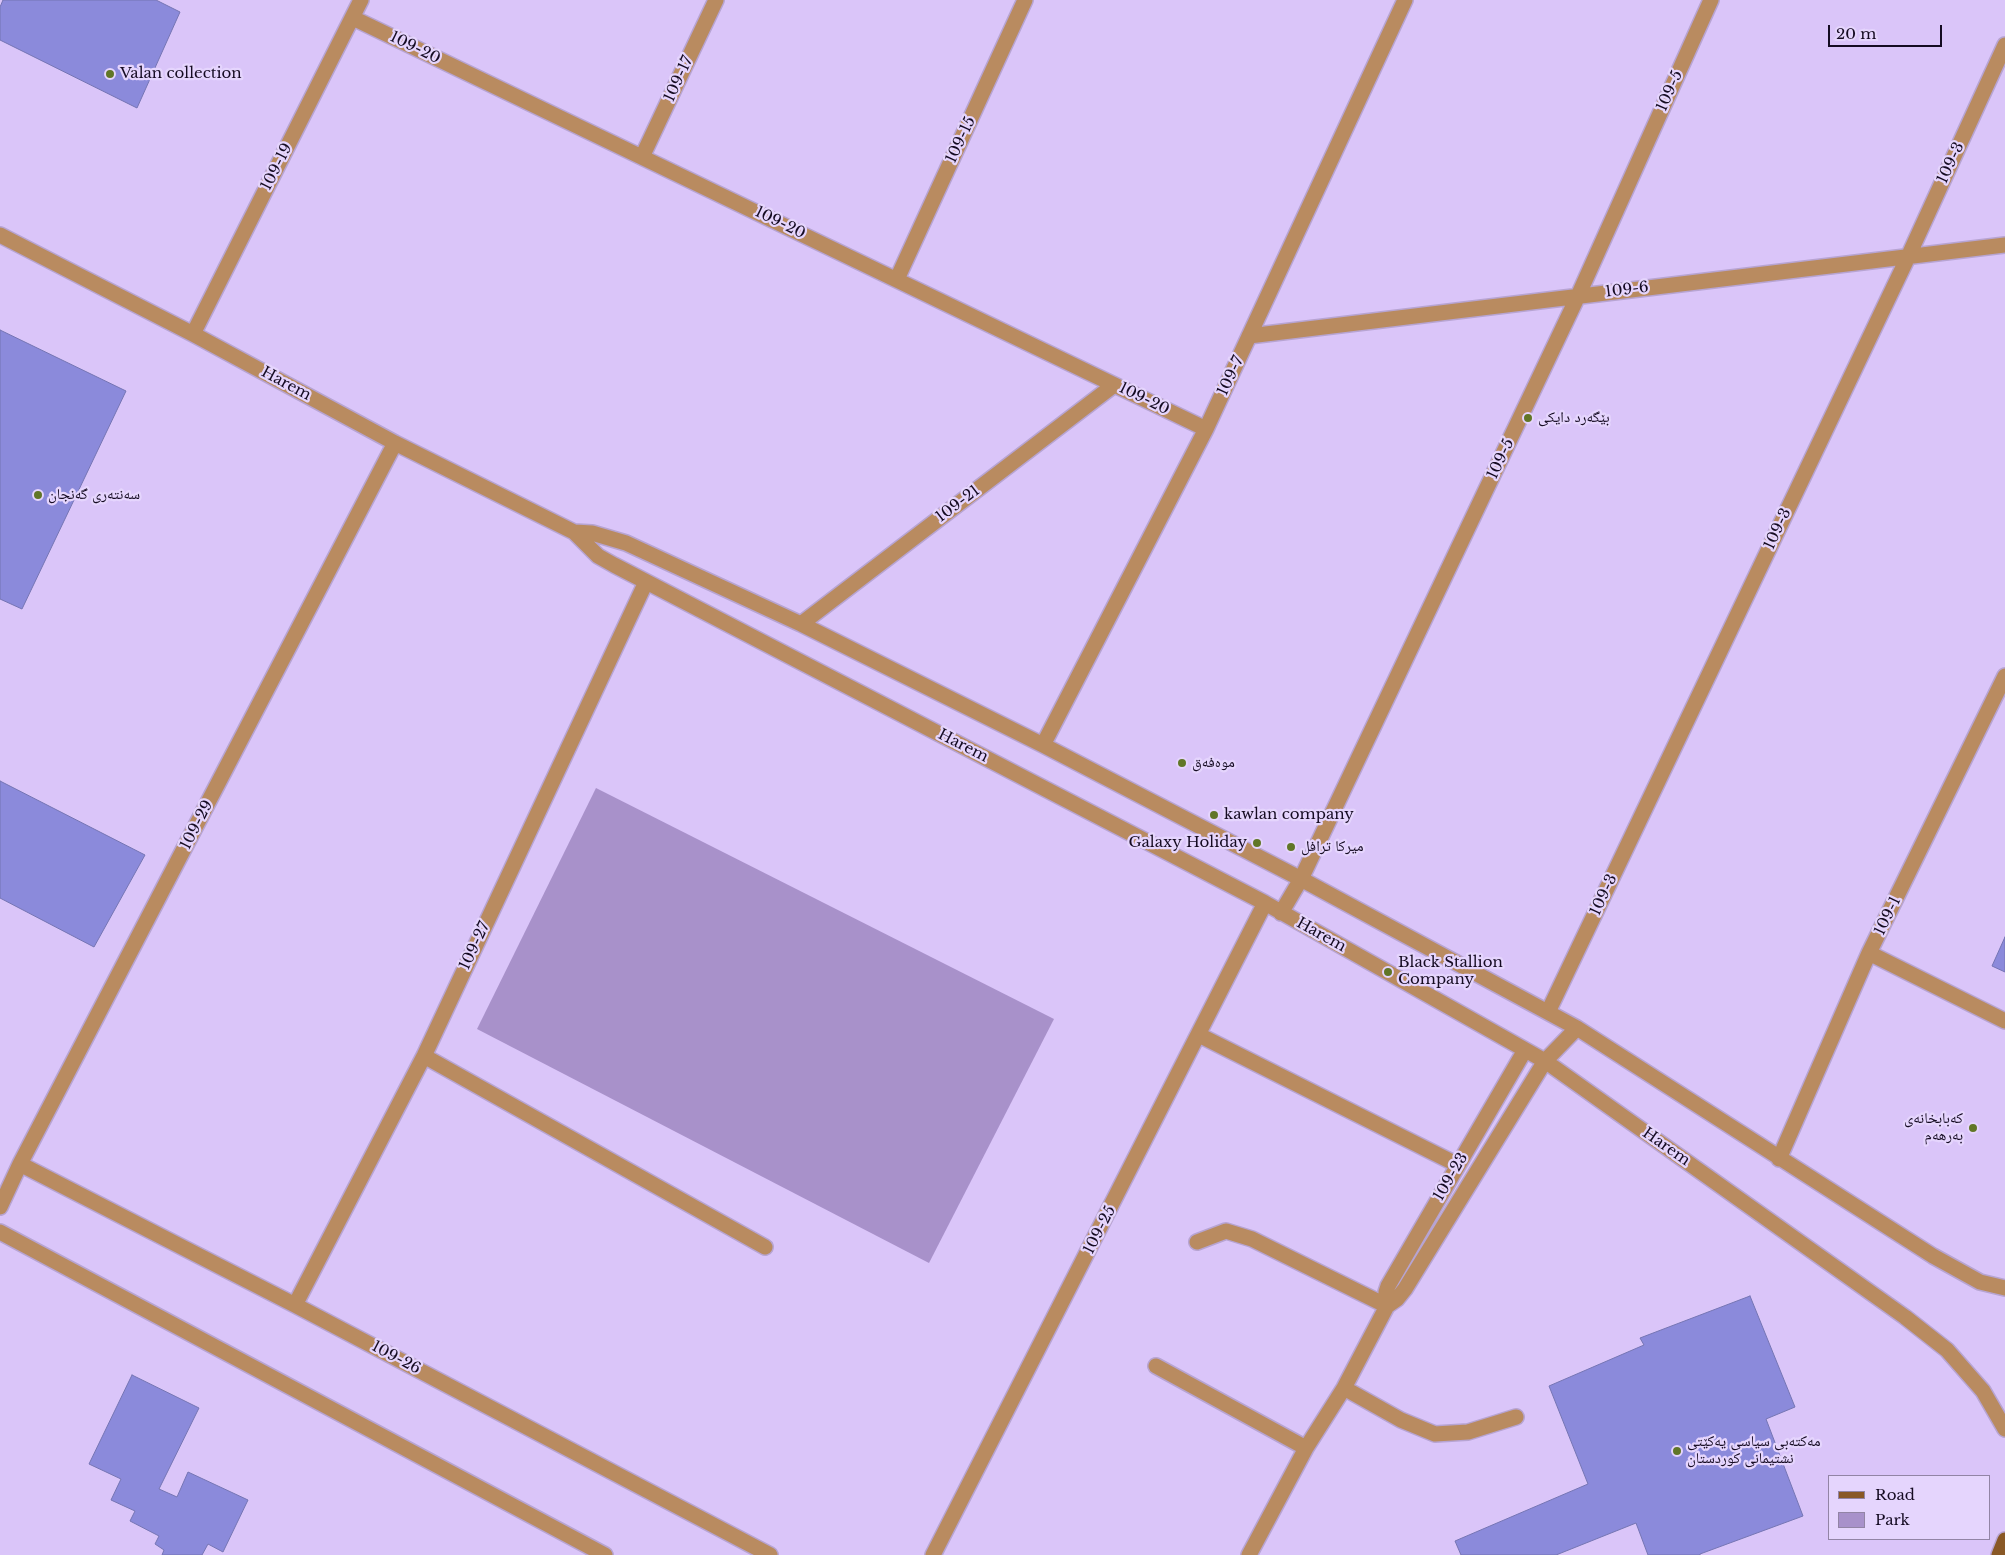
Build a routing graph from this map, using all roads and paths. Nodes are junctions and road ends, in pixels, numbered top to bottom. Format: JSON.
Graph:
{"nodes":[{"id":1,"x":361,"y":0,"type":"edge"},
{"id":2,"x":716,"y":0,"type":"edge"},
{"id":3,"x":1026,"y":0,"type":"edge"},
{"id":4,"x":1405,"y":0,"type":"edge"},
{"id":5,"x":1711,"y":0,"type":"edge"},
{"id":6,"x":353,"y":18,"type":"junction"},
{"id":7,"x":2005,"y":44,"type":"edge"},
{"id":8,"x":642,"y":157,"type":"junction"},
{"id":9,"x":0,"y":236,"type":"edge"},
{"id":10,"x":2005,"y":245,"type":"edge"},
{"id":11,"x":1908,"y":256,"type":"junction"},
{"id":12,"x":897,"y":279,"type":"junction"},
{"id":13,"x":1578,"y":296,"type":"junction"},
{"id":14,"x":193,"y":334,"type":"junction"},
{"id":15,"x":1249,"y":336,"type":"junction"},
{"id":16,"x":1114,"y":385,"type":"junction"},
{"id":17,"x":1206,"y":429,"type":"junction"},
{"id":18,"x":395,"y":443,"type":"junction"},
{"id":19,"x":574,"y":532,"type":"junction"},
{"id":20,"x":646,"y":582,"type":"junction"},
{"id":21,"x":801,"y":624,"type":"junction"},
{"id":22,"x":2005,"y":676,"type":"edge"},
{"id":23,"x":1043,"y":744,"type":"junction"},
{"id":24,"x":1301,"y":879,"type":"junction"},
{"id":25,"x":1265,"y":904,"type":"junction"},
{"id":26,"x":1281,"y":913,"type":"junction"},
{"id":27,"x":1869,"y":953,"type":"junction"},
{"id":28,"x":1548,"y":1012,"type":"junction"},
{"id":29,"x":2005,"y":1021,"type":"edge"},
{"id":30,"x":1577,"y":1028,"type":"junction"},
{"id":31,"x":1199,"y":1035,"type":"junction"},
{"id":32,"x":1525,"y":1050,"type":"junction"},
{"id":33,"x":424,"y":1056,"type":"junction"},
{"id":34,"x":1545,"y":1061,"type":"junction"},
{"id":35,"x":1780,"y":1159,"type":"junction"},
{"id":36,"x":20,"y":1164,"type":"junction"},
{"id":37,"x":1458,"y":1165,"type":"junction"},
{"id":38,"x":0,"y":1207,"type":"edge"},
{"id":39,"x":0,"y":1232,"type":"edge"},
{"id":40,"x":1197,"y":1242,"type":"dead end"},
{"id":41,"x":765,"y":1247,"type":"dead end"},
{"id":42,"x":2005,"y":1288,"type":"edge"},
{"id":43,"x":295,"y":1305,"type":"junction"},
{"id":44,"x":1387,"y":1306,"type":"junction"},
{"id":45,"x":1156,"y":1366,"type":"dead end"},
{"id":46,"x":1344,"y":1388,"type":"junction"},
{"id":47,"x":1516,"y":1416,"type":"dead end"},
{"id":48,"x":2005,"y":1429,"type":"edge"},
{"id":49,"x":1306,"y":1448,"type":"junction"},
{"id":50,"x":2005,"y":1540,"type":"edge"},
{"id":51,"x":605,"y":1555,"type":"edge"},
{"id":52,"x":770,"y":1555,"type":"edge"},
{"id":53,"x":933,"y":1555,"type":"edge"},
{"id":54,"x":1249,"y":1555,"type":"edge"},
{"id":55,"x":1998,"y":1555,"type":"edge"}],
"edges":[{"from":1,"to":6,"type":"street","name":"109-19"},
{"from":2,"to":8,"type":"street","name":"109-17"},
{"from":3,"to":12,"type":"street","name":"109-15"},
{"from":4,"to":15,"type":"street","name":"109-7"},
{"from":5,"to":13,"type":"street","name":"109-5"},
{"from":6,"to":8,"type":"street","name":"109-20"},
{"from":6,"to":14,"type":"street","name":"109-19"},
{"from":7,"to":11,"type":"street","name":"109-3"},
{"from":8,"to":12,"type":"street","name":"109-20"},
{"from":9,"to":14,"type":"street","name":"Harem"},
{"from":10,"to":11,"type":"street","name":"109-6"},
{"from":11,"to":13,"type":"street","name":"109-6"},
{"from":11,"to":28,"type":"street","name":"109-3"},
{"from":12,"to":16,"type":"street","name":"109-20"},
{"from":13,"to":15,"type":"street","name":"109-6"},
{"from":13,"to":24,"type":"street","name":"109-5"},
{"from":14,"to":18,"type":"street","name":"Harem"},
{"from":15,"to":17,"type":"street","name":"109-7"},
{"from":16,"to":17,"type":"street","name":"109-20"},
{"from":16,"to":21,"type":"street","name":"109-21"},
{"from":17,"to":23,"type":"street","name":"109-7"},
{"from":18,"to":19,"type":"street","name":"Harem"},
{"from":18,"to":36,"type":"street","name":"109-29"},
{"from":19,"to":20,"type":"street","name":"Harem"},
{"from":19,"to":21,"type":"street","name":"Harem"},
{"from":20,"to":25,"type":"street","name":"Harem"},
{"from":20,"to":33,"type":"street","name":"109-27"},
{"from":21,"to":23,"type":"street","name":"Harem"},
{"from":22,"to":27,"type":"street","name":"109-1"},
{"from":23,"to":24,"type":"street","name":"Harem"},
{"from":24,"to":26,"type":"street","name":"109-5"},
{"from":24,"to":28,"type":"street","name":"Harem"},
{"from":25,"to":26,"type":"street","name":"Harem"},
{"from":25,"to":31,"type":"street","name":"109-25"},
{"from":26,"to":32,"type":"street","name":"Harem"},
{"from":27,"to":29,"type":"street"},
{"from":27,"to":35,"type":"street","name":"109-1"},
{"from":28,"to":30,"type":"street","name":"Harem"},
{"from":30,"to":34,"type":"street","name":"109-23"},
{"from":30,"to":35,"type":"street","name":"Harem"},
{"from":31,"to":37,"type":"street"},
{"from":31,"to":53,"type":"street","name":"109-25"},
{"from":32,"to":34,"type":"street","name":"Harem"},
{"from":32,"to":37,"type":"street","name":"109-23"},
{"from":33,"to":41,"type":"street"},
{"from":33,"to":43,"type":"street","name":"109-27"},
{"from":34,"to":44,"type":"street","name":"109-23"},
{"from":34,"to":48,"type":"street","name":"Harem"},
{"from":35,"to":42,"type":"street","name":"Harem"},
{"from":36,"to":38,"type":"street","name":"109-29"},
{"from":36,"to":43,"type":"street","name":"109-26"},
{"from":37,"to":44,"type":"street","name":"109-23"},
{"from":39,"to":51,"type":"street"},
{"from":40,"to":44,"type":"street"},
{"from":43,"to":52,"type":"street","name":"109-26"},
{"from":44,"to":46,"type":"street","name":"109-23"},
{"from":45,"to":49,"type":"street"},
{"from":46,"to":47,"type":"street"},
{"from":46,"to":49,"type":"street","name":"109-23"},
{"from":49,"to":54,"type":"street","name":"109-23"},
{"from":50,"to":55,"type":"main road"}]}
